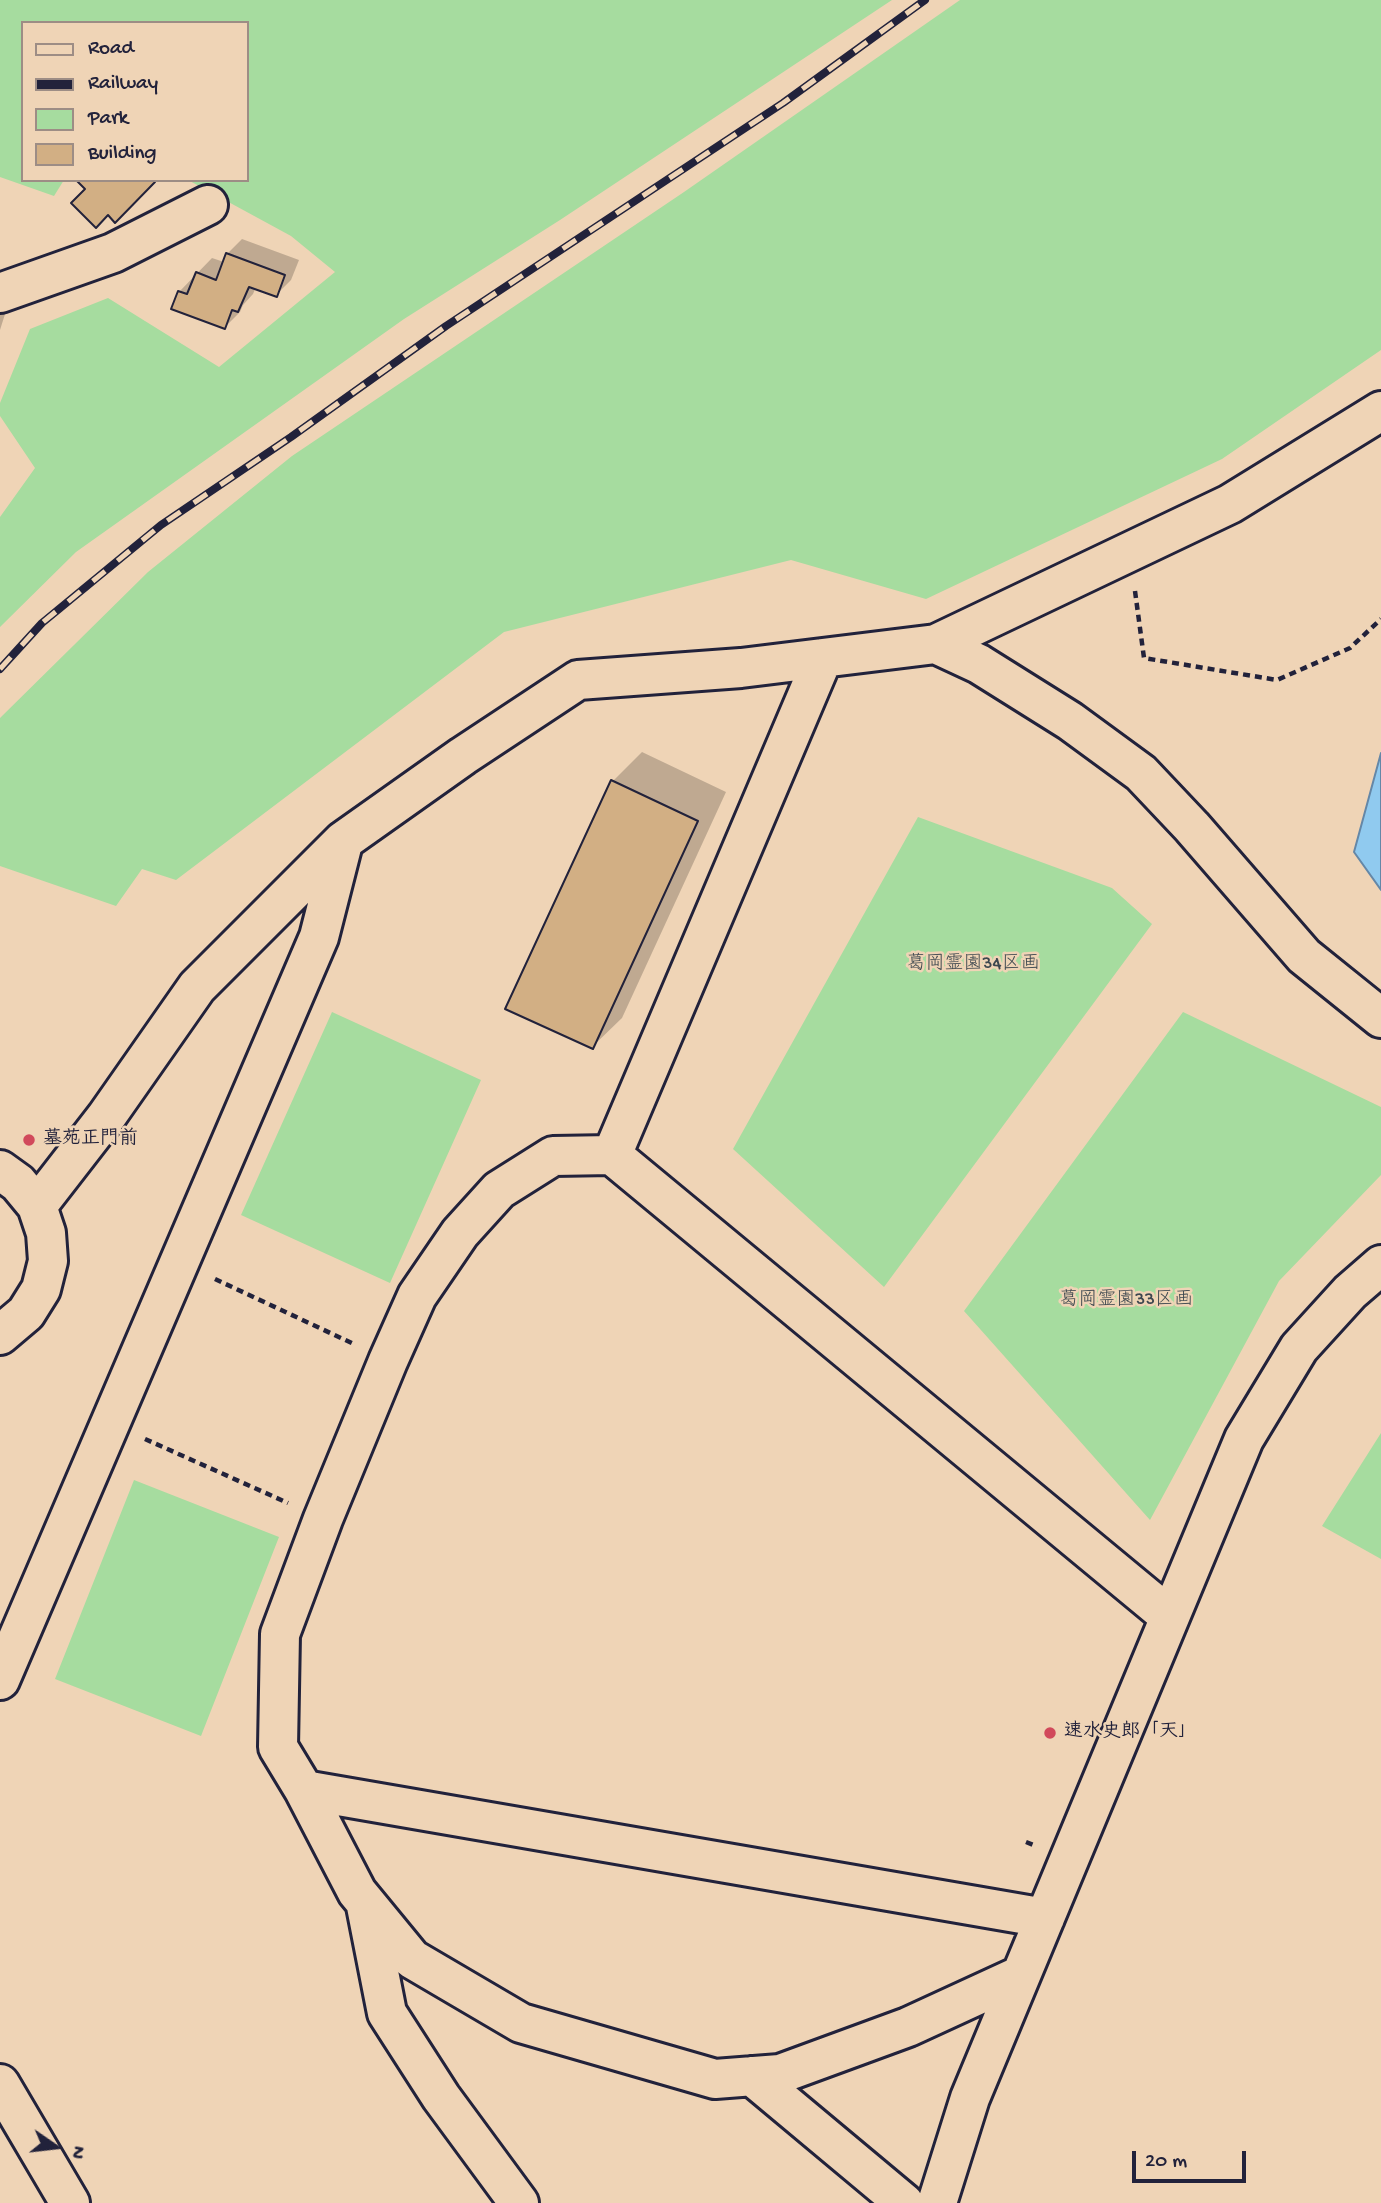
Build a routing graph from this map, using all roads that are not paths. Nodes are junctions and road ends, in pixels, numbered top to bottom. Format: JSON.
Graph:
{"nodes":[{"id":1,"x":208,"y":205,"type":"dead end"},
{"id":2,"x":0,"y":293,"type":"edge"},
{"id":3,"x":1381,"y":411,"type":"edge"},
{"id":4,"x":936,"y":644,"type":"junction"},
{"id":5,"x":823,"y":658,"type":"junction"},
{"id":6,"x":343,"y":841,"type":"junction"},
{"id":7,"x":1381,"y":1018,"type":"edge"},
{"id":8,"x":612,"y":1155,"type":"junction"},
{"id":9,"x":0,"y":1170,"type":"edge"},
{"id":10,"x":37,"y":1206,"type":"junction"},
{"id":11,"x":1381,"y":1265,"type":"edge"},
{"id":12,"x":0,"y":1335,"type":"edge"},
{"id":13,"x":1169,"y":1616,"type":"junction"},
{"id":14,"x":0,"y":1680,"type":"edge"},
{"id":15,"x":304,"y":1790,"type":"junction"},
{"id":16,"x":365,"y":1901,"type":"junction"},
{"id":17,"x":1045,"y":1918,"type":"junction"},
{"id":18,"x":1021,"y":1975,"type":"junction"},
{"id":19,"x":752,"y":2076,"type":"junction"},
{"id":20,"x":0,"y":2084,"type":"edge"},
{"id":21,"x":70,"y":2203,"type":"edge"},
{"id":22,"x":519,"y":2203,"type":"edge"},
{"id":23,"x":904,"y":2203,"type":"edge"},
{"id":24,"x":937,"y":2203,"type":"edge"}],
"edges":[{"from":1,"to":2,"type":"street"},
{"from":3,"to":4,"type":"street"},
{"from":4,"to":5,"type":"street"},
{"from":4,"to":7,"type":"street"},
{"from":5,"to":6,"type":"street"},
{"from":5,"to":8,"type":"street"},
{"from":6,"to":10,"type":"street"},
{"from":6,"to":14,"type":"street"},
{"from":8,"to":13,"type":"street"},
{"from":8,"to":15,"type":"street"},
{"from":9,"to":10,"type":"street"},
{"from":10,"to":12,"type":"street"},
{"from":11,"to":13,"type":"street"},
{"from":13,"to":17,"type":"street"},
{"from":15,"to":16,"type":"street"},
{"from":15,"to":17,"type":"street"},
{"from":16,"to":19,"type":"street"},
{"from":16,"to":22,"type":"street"},
{"from":17,"to":18,"type":"street"},
{"from":18,"to":19,"type":"street"},
{"from":18,"to":24,"type":"street"},
{"from":19,"to":23,"type":"street"},
{"from":20,"to":21,"type":"street"}]}
